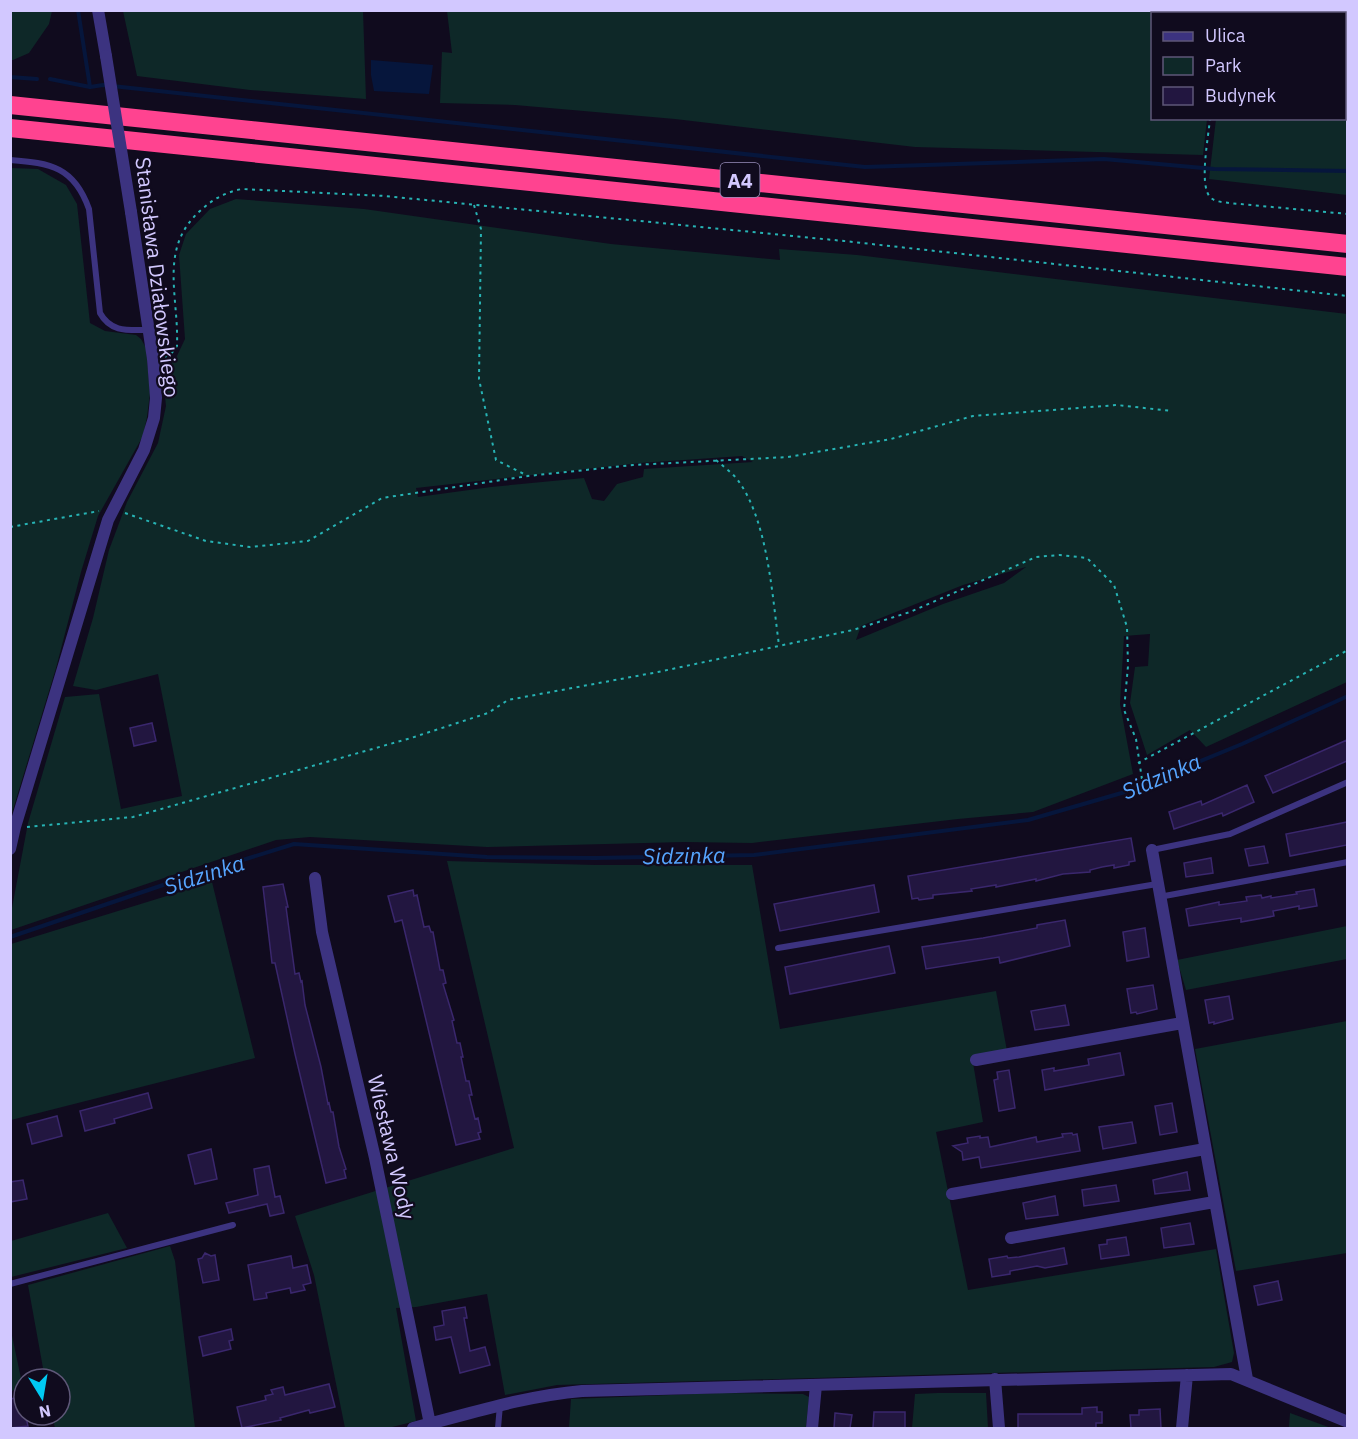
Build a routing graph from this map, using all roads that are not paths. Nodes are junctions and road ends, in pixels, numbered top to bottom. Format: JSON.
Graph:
{"nodes":[{"id":1,"x":98,"y":10,"type":"edge"},
{"id":2,"x":10,"y":105,"type":"edge"},
{"id":3,"x":10,"y":128,"type":"edge"},
{"id":4,"x":10,"y":160,"type":"edge"},
{"id":5,"x":1347,"y":243,"type":"edge"},
{"id":6,"x":1347,"y":267,"type":"edge"},
{"id":7,"x":149,"y":330,"type":"junction"},
{"id":8,"x":1347,"y":782,"type":"edge"},
{"id":9,"x":10,"y":849,"type":"edge"},
{"id":10,"x":1152,"y":850,"type":"joint"},
{"id":11,"x":1347,"y":862,"type":"edge"},
{"id":12,"x":315,"y":878,"type":"dead end"},
{"id":13,"x":1158,"y":890,"type":"junction"},
{"id":14,"x":778,"y":948,"type":"dead end"},
{"id":15,"x":1182,"y":1023,"type":"junction"},
{"id":16,"x":976,"y":1060,"type":"dead end"},
{"id":17,"x":1205,"y":1149,"type":"junction"},
{"id":18,"x":952,"y":1194,"type":"dead end"},
{"id":19,"x":1214,"y":1202,"type":"junction"},
{"id":20,"x":233,"y":1225,"type":"dead end"},
{"id":21,"x":1011,"y":1238,"type":"dead end"},
{"id":22,"x":10,"y":1284,"type":"edge"},
{"id":23,"x":1187,"y":1374,"type":"junction"},
{"id":24,"x":995,"y":1379,"type":"junction"},
{"id":25,"x":1247,"y":1379,"type":"junction"},
{"id":26,"x":816,"y":1385,"type":"junction"},
{"id":27,"x":500,"y":1404,"type":"junction"},
{"id":28,"x":1347,"y":1422,"type":"edge"},
{"id":29,"x":430,"y":1424,"type":"junction"},
{"id":30,"x":412,"y":1428,"type":"edge"},
{"id":31,"x":498,"y":1428,"type":"edge"},
{"id":32,"x":812,"y":1428,"type":"edge"},
{"id":33,"x":999,"y":1428,"type":"edge"},
{"id":34,"x":1182,"y":1428,"type":"edge"}],
"edges":[{"from":1,"to":7,"type":"street","name":"Stanisława Działowskiego","bridge":true},
{"from":2,"to":5,"type":"highway","number":"A4"},
{"from":3,"to":6,"type":"highway","number":"A4"},
{"from":4,"to":7,"type":"lane"},
{"from":7,"to":9,"type":"street","name":"Stanisława Działowskiego"},
{"from":8,"to":10,"type":"lane"},
{"from":10,"to":13,"type":"street"},
{"from":11,"to":13,"type":"lane"},
{"from":12,"to":29,"type":"street","name":"Wiesława Wody"},
{"from":13,"to":14,"type":"lane"},
{"from":13,"to":15,"type":"street"},
{"from":15,"to":16,"type":"street"},
{"from":15,"to":17,"type":"street"},
{"from":17,"to":18,"type":"street"},
{"from":17,"to":19,"type":"street"},
{"from":19,"to":21,"type":"street"},
{"from":19,"to":25,"type":"street"},
{"from":20,"to":22,"type":"lane"},
{"from":23,"to":24,"type":"street"},
{"from":23,"to":25,"type":"street"},
{"from":23,"to":34,"type":"street"},
{"from":24,"to":26,"type":"street"},
{"from":24,"to":33,"type":"street"},
{"from":25,"to":28,"type":"street"},
{"from":26,"to":27,"type":"street"},
{"from":26,"to":32,"type":"street"},
{"from":27,"to":29,"type":"street"},
{"from":27,"to":31,"type":"lane"},
{"from":29,"to":30,"type":"street"}]}
